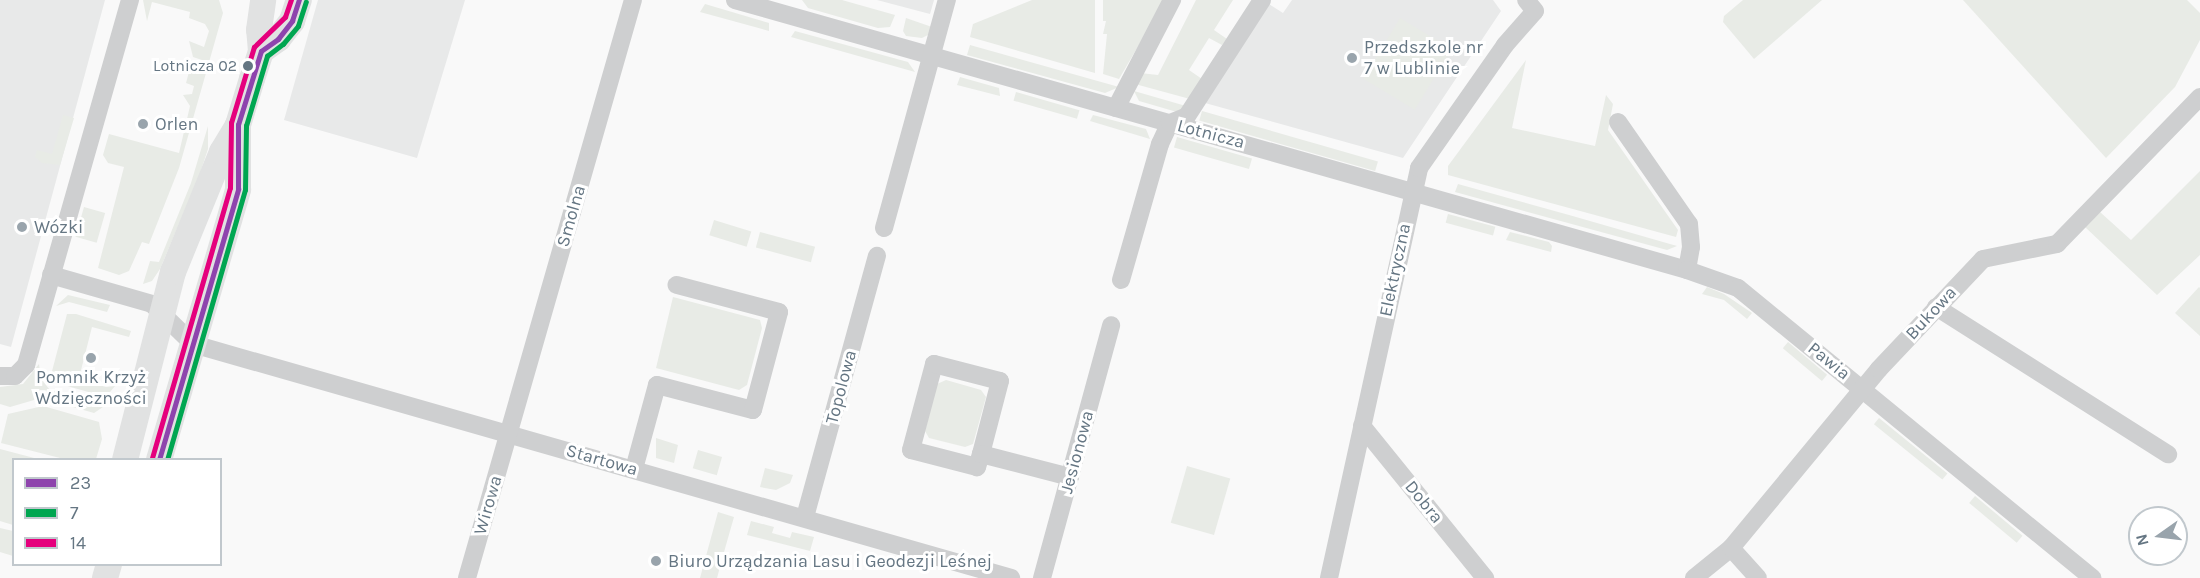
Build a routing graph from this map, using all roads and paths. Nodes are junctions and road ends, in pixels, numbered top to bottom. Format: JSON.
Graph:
{"nodes":[{"id":1,"x":130,"y":0,"type":"edge"},
{"id":2,"x":263,"y":0,"type":"edge"},
{"id":3,"x":299,"y":0,"type":"edge"},
{"id":4,"x":633,"y":0,"type":"edge"},
{"id":5,"x":735,"y":0,"type":"edge"},
{"id":6,"x":947,"y":0,"type":"edge"},
{"id":7,"x":1172,"y":0,"type":"edge"},
{"id":8,"x":1262,"y":0,"type":"edge"},
{"id":9,"x":1536,"y":4,"type":"edge"},
{"id":10,"x":261,"y":51,"type":"junction"},
{"id":11,"x":931,"y":56,"type":"junction"},
{"id":12,"x":2200,"y":97,"type":"edge"},
{"id":13,"x":1116,"y":108,"type":"junction"},
{"id":14,"x":1618,"y":122,"type":"dead end"},
{"id":15,"x":1170,"y":123,"type":"junction"},
{"id":16,"x":238,"y":125,"type":"junction"},
{"id":17,"x":1413,"y":191,"type":"junction"},
{"id":18,"x":884,"y":228,"type":"dead end"},
{"id":19,"x":877,"y":256,"type":"dead end"},
{"id":20,"x":1687,"y":270,"type":"junction"},
{"id":21,"x":51,"y":275,"type":"junction"},
{"id":22,"x":1121,"y":280,"type":"dead end"},
{"id":23,"x":677,"y":285,"type":"dead end"},
{"id":24,"x":1936,"y":307,"type":"junction"},
{"id":25,"x":161,"y":310,"type":"junction"},
{"id":26,"x":1111,"y":324,"type":"dead end"},
{"id":27,"x":193,"y":344,"type":"junction"},
{"id":28,"x":0,"y":376,"type":"edge"},
{"id":29,"x":1863,"y":388,"type":"junction"},
{"id":30,"x":1362,"y":426,"type":"junction"},
{"id":31,"x":510,"y":433,"type":"junction"},
{"id":32,"x":981,"y":454,"type":"junction"},
{"id":33,"x":2168,"y":454,"type":"dead end"},
{"id":34,"x":125,"y":458,"type":"edge"},
{"id":35,"x":159,"y":458,"type":"edge"},
{"id":36,"x":634,"y":469,"type":"junction"},
{"id":37,"x":1070,"y":477,"type":"junction"},
{"id":38,"x":805,"y":517,"type":"junction"},
{"id":39,"x":1731,"y":548,"type":"junction"},
{"id":40,"x":467,"y":578,"type":"edge"},
{"id":41,"x":1011,"y":578,"type":"edge"},
{"id":42,"x":1042,"y":578,"type":"edge"},
{"id":43,"x":1329,"y":578,"type":"edge"},
{"id":44,"x":1485,"y":578,"type":"edge"},
{"id":45,"x":1694,"y":578,"type":"edge"},
{"id":46,"x":1758,"y":578,"type":"edge"},
{"id":47,"x":2092,"y":578,"type":"edge"}],
"edges":[{"from":1,"to":21,"type":"street"},
{"from":2,"to":10,"type":"street"},
{"from":3,"to":10,"type":"street"},
{"from":4,"to":31,"type":"street","name":"Smolna"},
{"from":5,"to":11,"type":"street","name":"Lotnicza"},
{"from":6,"to":11,"type":"street"},
{"from":7,"to":13,"type":"street"},
{"from":8,"to":15,"type":"street"},
{"from":9,"to":17,"type":"street","name":"Elektryczna"},
{"from":10,"to":16,"type":"street"},
{"from":11,"to":13,"type":"street","name":"Lotnicza"},
{"from":11,"to":18,"type":"street"},
{"from":12,"to":24,"type":"street","name":"Bukowa"},
{"from":13,"to":15,"type":"street","name":"Lotnicza"},
{"from":14,"to":20,"type":"street"},
{"from":15,"to":17,"type":"street","name":"Lotnicza"},
{"from":15,"to":22,"type":"street"},
{"from":16,"to":25,"type":"street"},
{"from":16,"to":27,"type":"street"},
{"from":17,"to":20,"type":"street","name":"Lotnicza"},
{"from":17,"to":30,"type":"street","name":"Elektryczna"},
{"from":19,"to":38,"type":"street","name":"Topolowa"},
{"from":20,"to":29,"type":"street","name":"Pawia"},
{"from":21,"to":25,"type":"street"},
{"from":21,"to":28,"type":"street"},
{"from":23,"to":36,"type":"street"},
{"from":24,"to":29,"type":"street","name":"Bukowa"},
{"from":24,"to":33,"type":"street"},
{"from":25,"to":27,"type":"street"},
{"from":25,"to":34,"type":"street"},
{"from":26,"to":37,"type":"street","name":"Jesionowa"},
{"from":27,"to":31,"type":"street","name":"Startowa"},
{"from":27,"to":35,"type":"street"},
{"from":29,"to":39,"type":"street","name":"Bukowa"},
{"from":29,"to":47,"type":"street","name":"Pawia"},
{"from":30,"to":43,"type":"street","name":"Elektryczna"},
{"from":30,"to":44,"type":"street","name":"Dobra"},
{"from":31,"to":36,"type":"street","name":"Startowa"},
{"from":31,"to":40,"type":"street","name":"Wirowa"},
{"from":32,"to":32,"type":"street"},
{"from":32,"to":37,"type":"street"},
{"from":36,"to":38,"type":"street","name":"Startowa"},
{"from":37,"to":42,"type":"street","name":"Jesionowa"},
{"from":38,"to":41,"type":"street","name":"Startowa"},
{"from":39,"to":45,"type":"street","name":"Bukowa"},
{"from":39,"to":46,"type":"street"}]}
